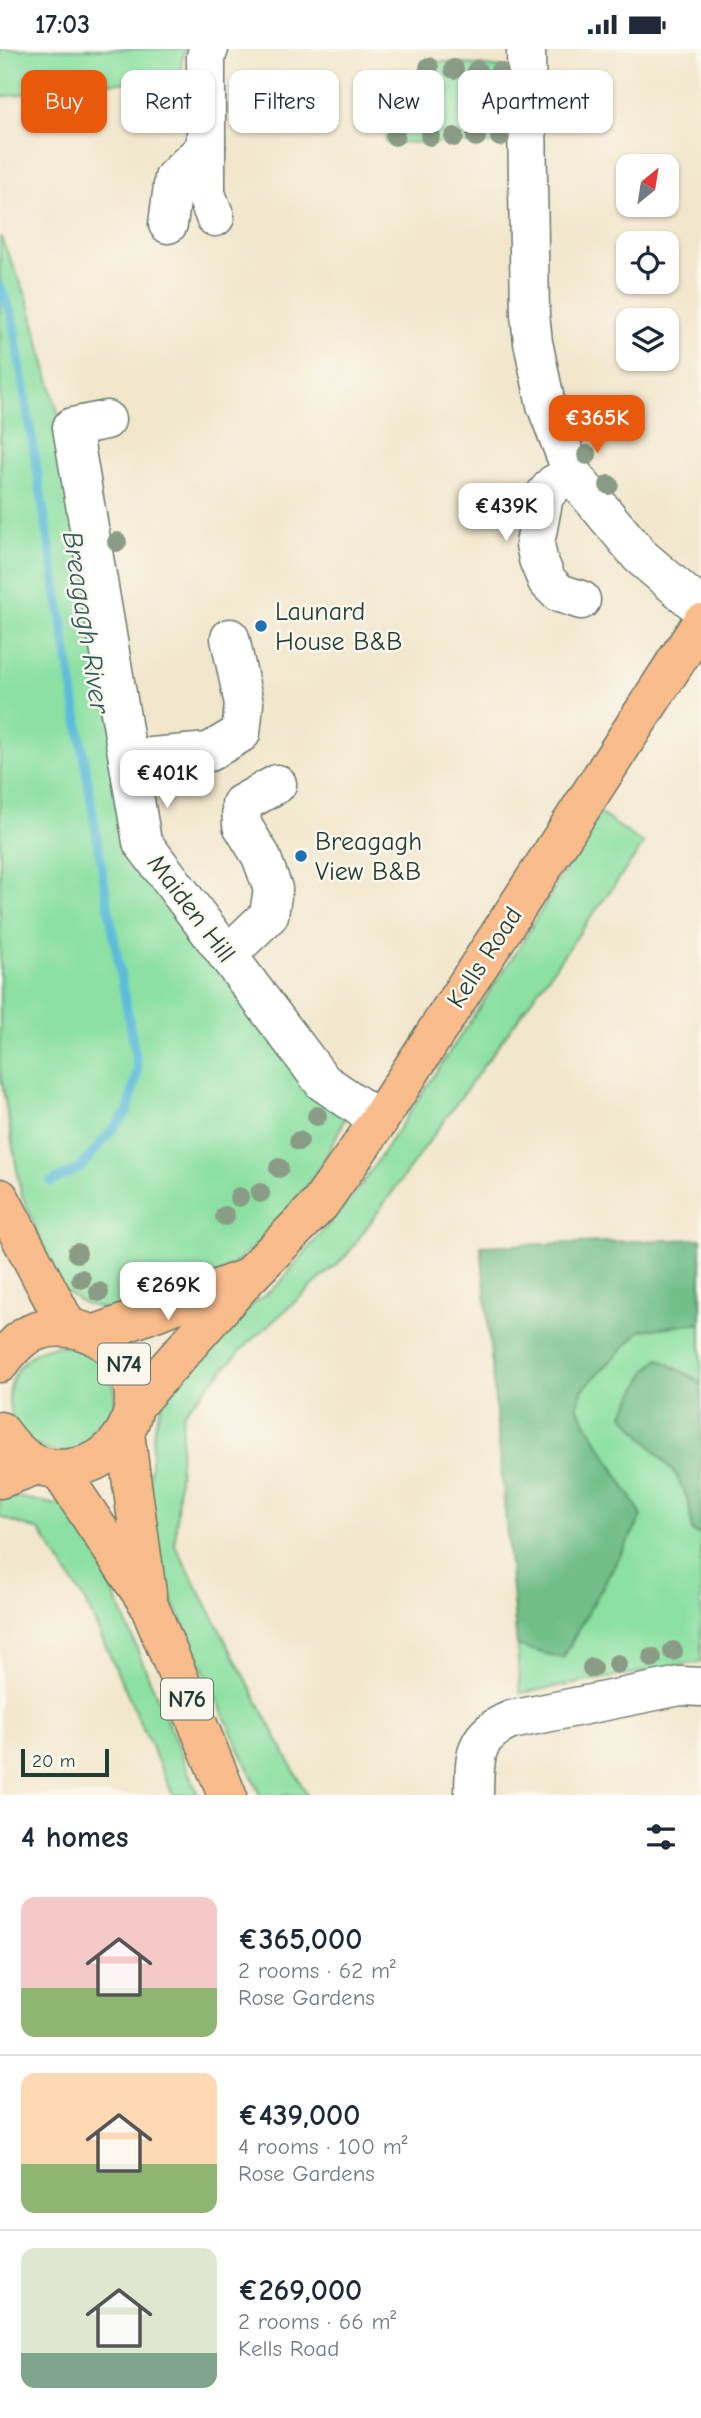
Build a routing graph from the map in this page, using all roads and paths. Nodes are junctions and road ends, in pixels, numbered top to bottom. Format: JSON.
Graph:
{"nodes":[{"id":1,"x":209,"y":49,"type":"edge"},
{"id":2,"x":526,"y":49,"type":"edge"},
{"id":3,"x":206,"y":147,"type":"junction"},
{"id":4,"x":215,"y":217,"type":"dead end"},
{"id":5,"x":168,"y":224,"type":"dead end"},
{"id":6,"x":106,"y":420,"type":"dead end"},
{"id":7,"x":573,"y":475,"type":"junction"},
{"id":8,"x":581,"y":600,"type":"dead end"},
{"id":9,"x":701,"y":608,"type":"edge"},
{"id":10,"x":701,"y":622,"type":"edge"},
{"id":11,"x":230,"y":638,"type":"dead end"},
{"id":12,"x":128,"y":759,"type":"junction"},
{"id":13,"x":277,"y":785,"type":"dead end"},
{"id":14,"x":227,"y":955,"type":"junction"},
{"id":15,"x":379,"y":1120,"type":"junction"},
{"id":16,"x":0,"y":1198,"type":"edge"},
{"id":17,"x":248,"y":1277,"type":"junction"},
{"id":18,"x":81,"y":1330,"type":"junction"},
{"id":19,"x":0,"y":1361,"type":"edge"},
{"id":20,"x":130,"y":1419,"type":"junction"},
{"id":21,"x":0,"y":1431,"type":"edge"},
{"id":22,"x":48,"y":1467,"type":"junction"},
{"id":23,"x":0,"y":1479,"type":"edge"},
{"id":24,"x":148,"y":1602,"type":"junction"},
{"id":25,"x":701,"y":1686,"type":"edge"},
{"id":26,"x":227,"y":1795,"type":"edge"},
{"id":27,"x":474,"y":1795,"type":"edge"}],
"edges":[{"from":1,"to":3,"type":"street"},
{"from":2,"to":7,"type":"street"},
{"from":3,"to":4,"type":"street"},
{"from":3,"to":5,"type":"street"},
{"from":6,"to":12,"type":"street","name":"Maiden Hill"},
{"from":7,"to":8,"type":"street"},
{"from":7,"to":9,"type":"street"},
{"from":10,"to":15,"type":"main road","name":"Kells Road"},
{"from":11,"to":12,"type":"street"},
{"from":12,"to":14,"type":"street","name":"Maiden Hill"},
{"from":13,"to":14,"type":"street"},
{"from":14,"to":15,"type":"street","name":"Maiden Hill"},
{"from":15,"to":17,"type":"main road","name":"Kells Road"},
{"from":16,"to":18,"type":"main road"},
{"from":17,"to":18,"type":"main road","name":"Kells Road"},
{"from":17,"to":20,"type":"main road","name":"Kells Road"},
{"from":18,"to":19,"type":"main road","number":"N74"},
{"from":18,"to":20,"type":"main road","number":"N74"},
{"from":20,"to":22,"type":"main road","name":"Kells Road"},
{"from":20,"to":24,"type":"main road","number":"N76"},
{"from":21,"to":22,"type":"main road"},
{"from":22,"to":23,"type":"main road"},
{"from":22,"to":24,"type":"main road","number":"N76"},
{"from":24,"to":26,"type":"main road","number":"N76"},
{"from":25,"to":27,"type":"street"}]}
